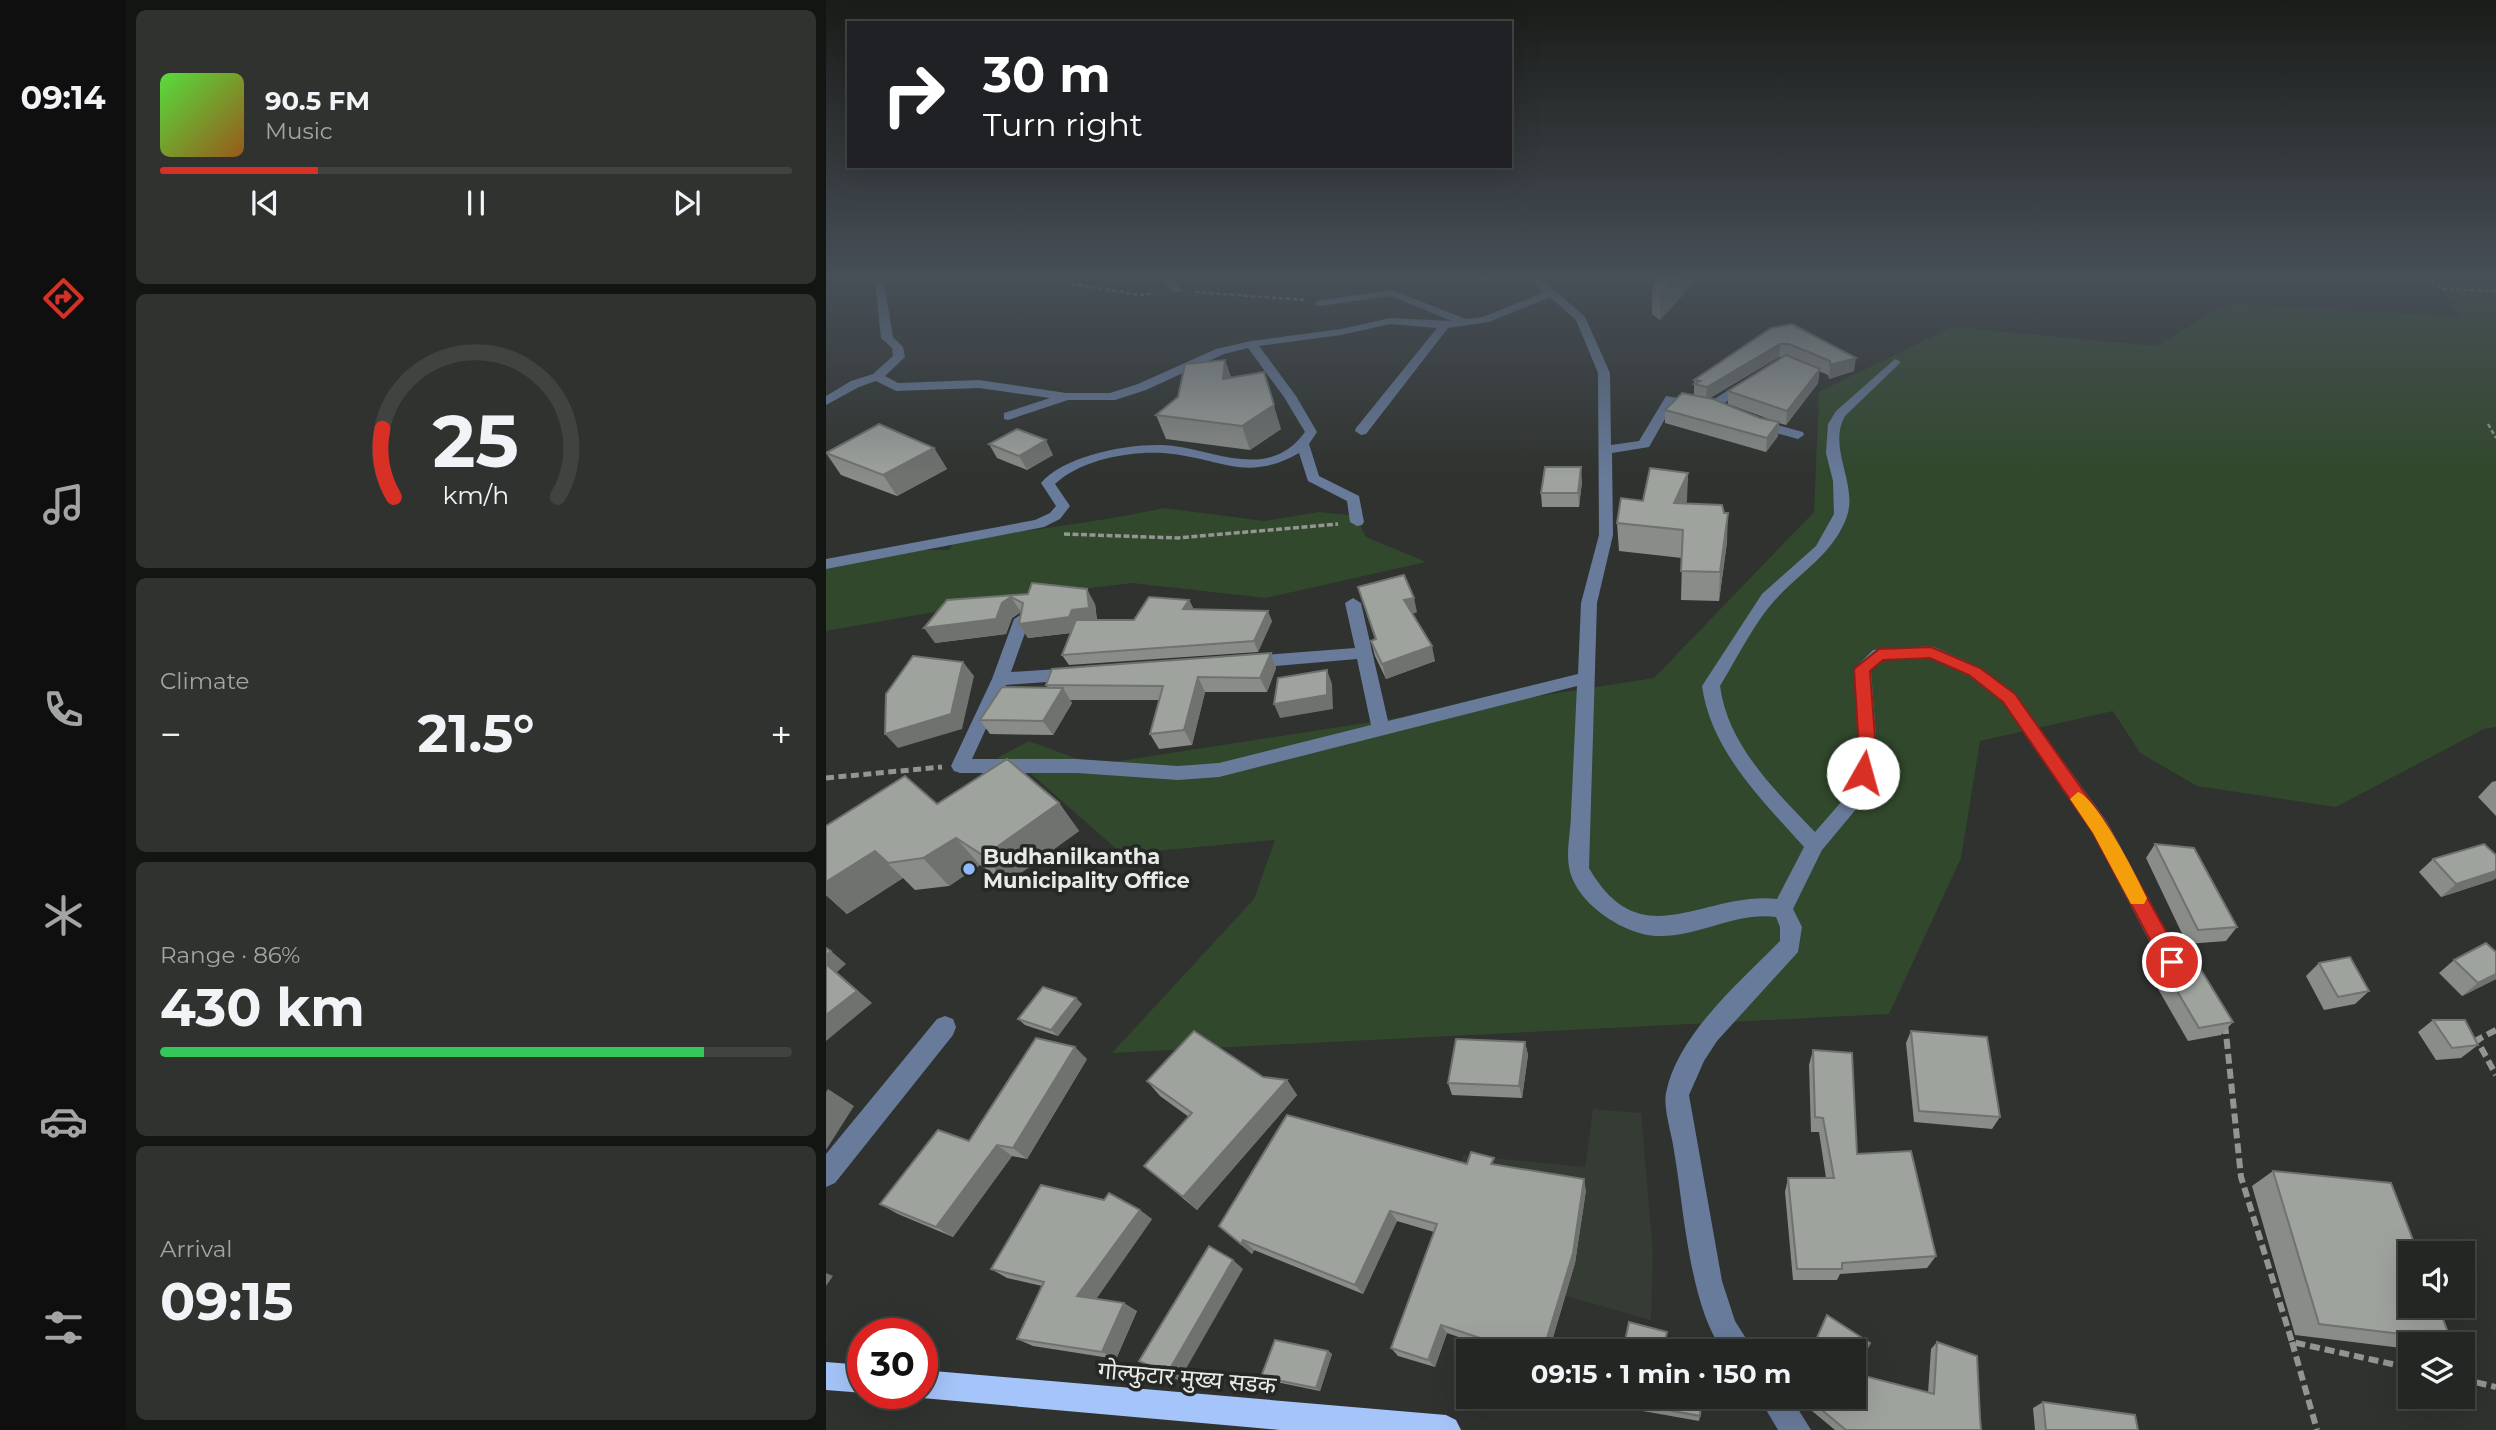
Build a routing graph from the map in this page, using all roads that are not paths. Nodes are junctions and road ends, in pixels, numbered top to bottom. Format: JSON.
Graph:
{"nodes":[{"id":1,"x":893,"y":344,"type":"edge"},
{"id":2,"x":1251,"y":344,"type":"joint"},
{"id":3,"x":1430,"y":344,"type":"edge"},
{"id":4,"x":1592,"y":344,"type":"edge"},
{"id":5,"x":1895,"y":362,"type":"dead end"},
{"id":6,"x":1759,"y":376,"type":"edge"},
{"id":7,"x":877,"y":377,"type":"junction"},
{"id":8,"x":1067,"y":396,"type":"junction"},
{"id":9,"x":826,"y":401,"type":"edge"},
{"id":10,"x":1713,"y":405,"type":"junction"},
{"id":11,"x":1008,"y":416,"type":"dead end"},
{"id":12,"x":1361,"y":431,"type":"dead end"},
{"id":13,"x":1798,"y":436,"type":"dead end"},
{"id":14,"x":1303,"y":445,"type":"junction"},
{"id":15,"x":1605,"y":450,"type":"junction"},
{"id":16,"x":1357,"y":522,"type":"road end"},
{"id":17,"x":826,"y":564,"type":"edge"},
{"id":18,"x":1353,"y":603,"type":"dead end"},
{"id":19,"x":1022,"y":620,"type":"edge"},
{"id":20,"x":1364,"y":653,"type":"junction"},
{"id":21,"x":1241,"y":662,"type":"edge"},
{"id":22,"x":1093,"y":673,"type":"edge"},
{"id":23,"x":1586,"y":677,"type":"junction"},
{"id":24,"x":1000,"y":678,"type":"junction"},
{"id":25,"x":1381,"y":729,"type":"junction"},
{"id":26,"x":1815,"y":845,"type":"junction"},
{"id":27,"x":1783,"y":909,"type":"junction"},
{"id":28,"x":2172,"y":962,"type":"edge"},
{"id":29,"x":945,"y":1027,"type":"dead end"},
{"id":30,"x":826,"y":1174,"type":"edge"},
{"id":31,"x":1731,"y":1339,"type":"edge"},
{"id":32,"x":826,"y":1376,"type":"edge"},
{"id":33,"x":847,"y":1378,"type":"edge"},
{"id":34,"x":938,"y":1385,"type":"edge"},
{"id":35,"x":1781,"y":1409,"type":"edge"},
{"id":36,"x":1446,"y":1430,"type":"edge"},
{"id":37,"x":1796,"y":1430,"type":"edge"}],
"edges":[{"from":1,"to":7,"type":"street"},
{"from":2,"to":8,"type":"street"},
{"from":2,"to":14,"type":"street"},
{"from":3,"to":12,"type":"street"},
{"from":4,"to":15,"type":"street"},
{"from":5,"to":26,"type":"street"},
{"from":6,"to":10,"type":"street"},
{"from":7,"to":8,"type":"street"},
{"from":7,"to":9,"type":"street"},
{"from":8,"to":11,"type":"street"},
{"from":10,"to":13,"type":"street"},
{"from":10,"to":15,"type":"street"},
{"from":14,"to":16,"type":"street"},
{"from":14,"to":17,"type":"street"},
{"from":15,"to":23,"type":"street"},
{"from":18,"to":20,"type":"street"},
{"from":19,"to":24,"type":"street"},
{"from":20,"to":21,"type":"street"},
{"from":20,"to":25,"type":"street"},
{"from":22,"to":24,"type":"street"},
{"from":23,"to":25,"type":"street"},
{"from":23,"to":27,"type":"street"},
{"from":24,"to":25,"type":"street"},
{"from":26,"to":27,"type":"street"},
{"from":26,"to":28,"type":"street"},
{"from":27,"to":31,"type":"street"},
{"from":29,"to":30,"type":"street"},
{"from":32,"to":33,"type":"main road"},
{"from":34,"to":36,"type":"main road","name":"गोल्फुटार मुख्य सडक"},
{"from":35,"to":37,"type":"street"}]}
